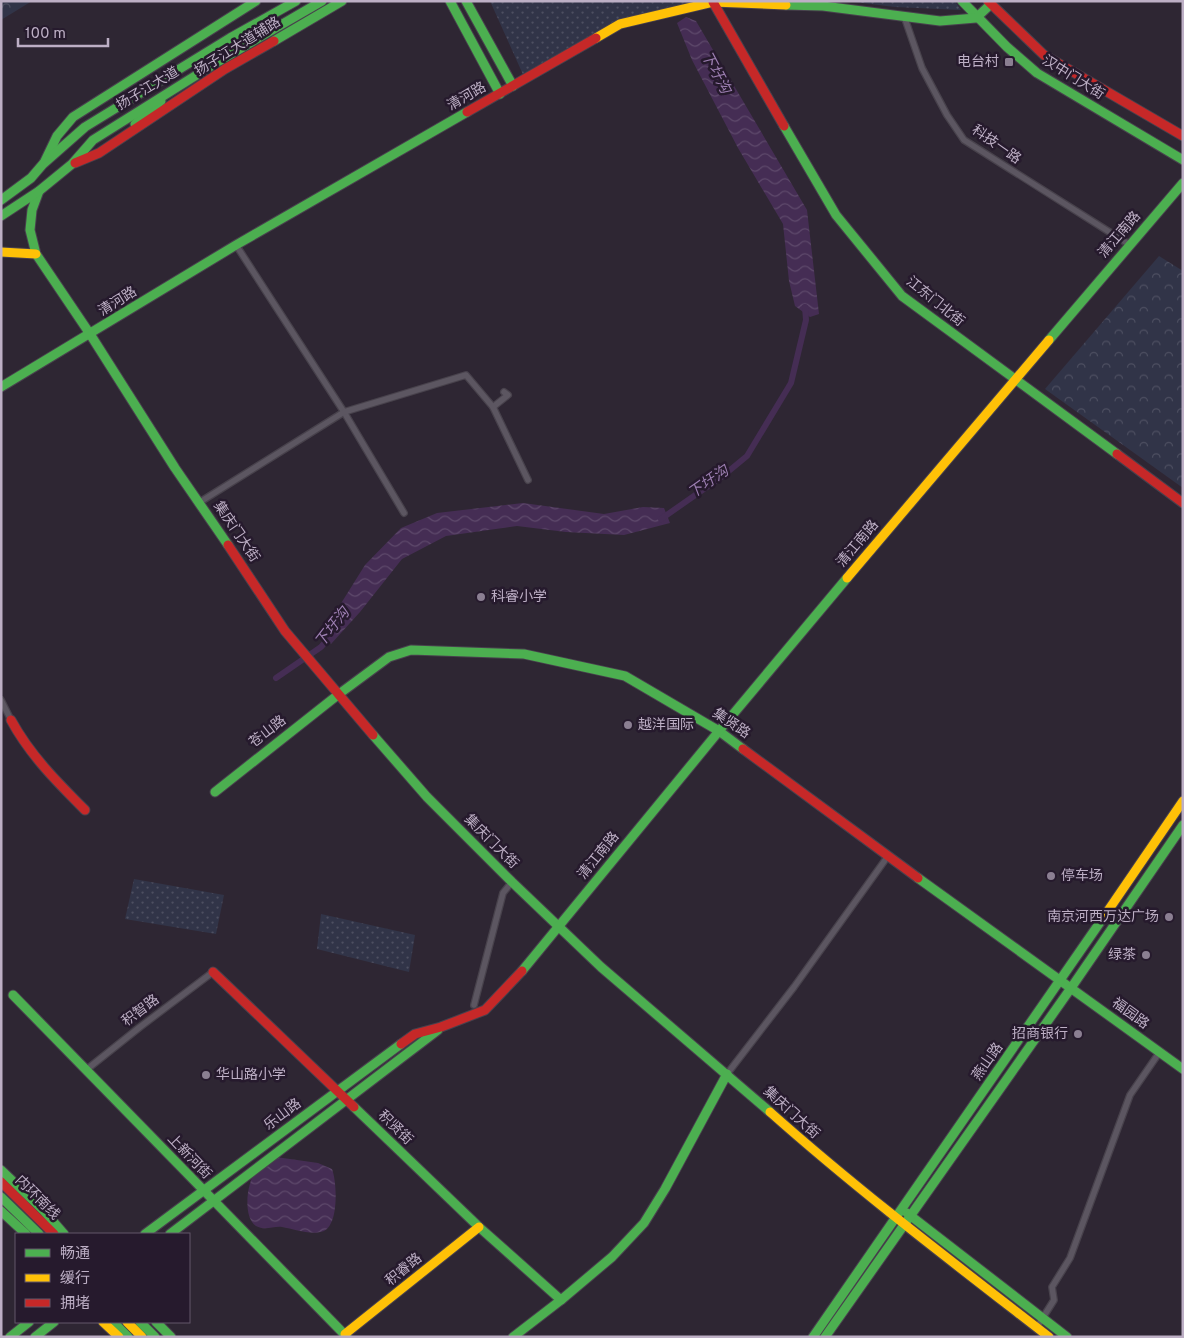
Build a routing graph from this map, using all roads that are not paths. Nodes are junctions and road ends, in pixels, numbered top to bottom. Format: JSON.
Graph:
{"nodes":[{"id":1,"x":256,"y":1,"type":"edge"},
{"id":2,"x":296,"y":1,"type":"edge"},
{"id":3,"x":322,"y":1,"type":"edge"},
{"id":4,"x":342,"y":1,"type":"edge"},
{"id":5,"x":450,"y":1,"type":"edge"},
{"id":6,"x":466,"y":1,"type":"edge"},
{"id":7,"x":962,"y":1,"type":"edge"},
{"id":8,"x":713,"y":2,"type":"edge"},
{"id":9,"x":989,"y":3,"type":"edge"},
{"id":10,"x":904,"y":16,"type":"junction"},
{"id":11,"x":976,"y":18,"type":"junction"},
{"id":12,"x":513,"y":86,"type":"junction"},
{"id":13,"x":170,"y":92,"type":"junction"},
{"id":14,"x":500,"y":94,"type":"junction"},
{"id":15,"x":1183,"y":136,"type":"edge"},
{"id":16,"x":121,"y":138,"type":"junction"},
{"id":17,"x":1183,"y":160,"type":"edge"},
{"id":18,"x":43,"y":164,"type":"junction"},
{"id":19,"x":72,"y":164,"type":"junction"},
{"id":20,"x":1183,"y":183,"type":"edge"},
{"id":21,"x":39,"y":191,"type":"junction"},
{"id":22,"x":1,"y":200,"type":"edge"},
{"id":23,"x":1,"y":216,"type":"edge"},
{"id":24,"x":236,"y":245,"type":"junction"},
{"id":25,"x":1130,"y":245,"type":"junction"},
{"id":26,"x":1,"y":252,"type":"edge"},
{"id":27,"x":36,"y":254,"type":"junction"},
{"id":28,"x":90,"y":334,"type":"junction"},
{"id":29,"x":1014,"y":380,"type":"junction"},
{"id":30,"x":1,"y":387,"type":"edge"},
{"id":31,"x":504,"y":392,"type":"dead end"},
{"id":32,"x":492,"y":407,"type":"junction"},
{"id":33,"x":344,"y":412,"type":"junction"},
{"id":34,"x":528,"y":480,"type":"dead end"},
{"id":35,"x":200,"y":502,"type":"junction"},
{"id":36,"x":1183,"y":503,"type":"edge"},
{"id":37,"x":404,"y":513,"type":"dead end"},
{"id":38,"x":339,"y":694,"type":"junction"},
{"id":39,"x":1,"y":700,"type":"edge"},
{"id":40,"x":11,"y":720,"type":"joint"},
{"id":41,"x":719,"y":731,"type":"junction"},
{"id":42,"x":215,"y":792,"type":"dead end"},
{"id":43,"x":1183,"y":801,"type":"edge"},
{"id":44,"x":85,"y":810,"type":"dead end"},
{"id":45,"x":1183,"y":825,"type":"edge"},
{"id":46,"x":888,"y":856,"type":"junction"},
{"id":47,"x":512,"y":882,"type":"junction"},
{"id":48,"x":558,"y":926,"type":"junction"},
{"id":49,"x":1093,"y":933,"type":"junction"},
{"id":50,"x":1104,"y":940,"type":"junction"},
{"id":51,"x":213,"y":972,"type":"joint"},
{"id":52,"x":1060,"y":981,"type":"junction"},
{"id":53,"x":1071,"y":988,"type":"junction"},
{"id":54,"x":13,"y":996,"type":"dead end"},
{"id":55,"x":474,"y":1004,"type":"dead end"},
{"id":56,"x":441,"y":1027,"type":"junction"},
{"id":57,"x":1159,"y":1053,"type":"junction"},
{"id":58,"x":86,"y":1070,"type":"junction"},
{"id":59,"x":1183,"y":1070,"type":"edge"},
{"id":60,"x":727,"y":1074,"type":"junction"},
{"id":61,"x":337,"y":1092,"type":"junction"},
{"id":62,"x":347,"y":1101,"type":"junction"},
{"id":63,"x":1,"y":1170,"type":"edge"},
{"id":64,"x":1,"y":1174,"type":"edge"},
{"id":65,"x":1,"y":1182,"type":"edge"},
{"id":66,"x":203,"y":1191,"type":"junction"},
{"id":67,"x":1,"y":1197,"type":"edge"},
{"id":68,"x":214,"y":1201,"type":"junction"},
{"id":69,"x":1,"y":1206,"type":"edge"},
{"id":70,"x":1,"y":1211,"type":"edge"},
{"id":71,"x":903,"y":1217,"type":"junction"},
{"id":72,"x":479,"y":1227,"type":"junction"},
{"id":73,"x":23,"y":1231,"type":"edge"},
{"id":74,"x":29,"y":1233,"type":"edge"},
{"id":75,"x":38,"y":1233,"type":"edge"},
{"id":76,"x":53,"y":1233,"type":"edge"},
{"id":77,"x":61,"y":1233,"type":"edge"},
{"id":78,"x":61,"y":1233,"type":"edge"},
{"id":79,"x":146,"y":1233,"type":"edge"},
{"id":80,"x":171,"y":1233,"type":"edge"},
{"id":81,"x":561,"y":1300,"type":"junction"},
{"id":82,"x":1043,"y":1318,"type":"junction"},
{"id":83,"x":28,"y":1323,"type":"edge"},
{"id":84,"x":53,"y":1323,"type":"edge"},
{"id":85,"x":104,"y":1323,"type":"edge"},
{"id":86,"x":114,"y":1323,"type":"edge"},
{"id":87,"x":121,"y":1323,"type":"edge"},
{"id":88,"x":128,"y":1323,"type":"edge"},
{"id":89,"x":141,"y":1323,"type":"edge"},
{"id":90,"x":147,"y":1323,"type":"edge"},
{"id":91,"x":157,"y":1323,"type":"edge"},
{"id":92,"x":1037,"y":1327,"type":"junction"},
{"id":93,"x":346,"y":1336,"type":"edge"},
{"id":94,"x":10,"y":1337,"type":"edge"},
{"id":95,"x":35,"y":1337,"type":"edge"},
{"id":96,"x":118,"y":1337,"type":"edge"},
{"id":97,"x":128,"y":1337,"type":"edge"},
{"id":98,"x":135,"y":1337,"type":"edge"},
{"id":99,"x":142,"y":1337,"type":"edge"},
{"id":100,"x":155,"y":1337,"type":"edge"},
{"id":101,"x":161,"y":1337,"type":"edge"},
{"id":102,"x":172,"y":1337,"type":"edge"},
{"id":103,"x":513,"y":1337,"type":"edge"},
{"id":104,"x":814,"y":1337,"type":"edge"},
{"id":105,"x":825,"y":1337,"type":"edge"},
{"id":106,"x":1049,"y":1337,"type":"edge"},
{"id":107,"x":1067,"y":1337,"type":"edge"}],
"edges":[{"from":1,"to":18,"type":"main road","name":"扬子江大道辅路"},
{"from":2,"to":18,"type":"main road","name":"扬子江大道"},
{"from":3,"to":13,"type":"main road","name":"扬子江大道"},
{"from":4,"to":16,"type":"main road","name":"扬子江大道辅路"},
{"from":5,"to":14,"type":"main road"},
{"from":6,"to":12,"type":"main road"},
{"from":7,"to":11,"type":"main road","name":"汉中门大街"},
{"from":8,"to":10,"type":"main road","name":"清河路"},
{"from":8,"to":12,"type":"main road","name":"清河路"},
{"from":8,"to":29,"type":"main road","name":"江东门北街"},
{"from":9,"to":11,"type":"main road"},
{"from":9,"to":15,"type":"main road","name":"汉中门大街"},
{"from":10,"to":11,"type":"main road","name":"清河路"},
{"from":10,"to":25,"type":"street","name":"科技一路"},
{"from":11,"to":17,"type":"main road","name":"汉中门大街"},
{"from":12,"to":14,"type":"main road","name":"清河路"},
{"from":13,"to":16,"type":"main road"},
{"from":13,"to":19,"type":"main road","name":"扬子江大道"},
{"from":14,"to":24,"type":"main road","name":"清河路"},
{"from":16,"to":19,"type":"main road","name":"扬子江大道辅路"},
{"from":18,"to":22,"type":"main road","name":"扬子江大道"},
{"from":19,"to":21,"type":"main road","name":"扬子江大道"},
{"from":20,"to":25,"type":"main road","name":"清江南路"},
{"from":21,"to":23,"type":"main road","name":"扬子江大道"},
{"from":21,"to":27,"type":"main road"},
{"from":24,"to":28,"type":"main road","name":"清河路"},
{"from":24,"to":33,"type":"street"},
{"from":25,"to":29,"type":"main road","name":"清江南路"},
{"from":26,"to":27,"type":"main road"},
{"from":27,"to":28,"type":"main road","name":"集庆门大街"},
{"from":28,"to":30,"type":"main road","name":"清河路"},
{"from":28,"to":35,"type":"main road","name":"集庆门大街"},
{"from":29,"to":36,"type":"main road","name":"江东门北街"},
{"from":29,"to":41,"type":"main road","name":"清江南路"},
{"from":31,"to":32,"type":"street"},
{"from":32,"to":33,"type":"street"},
{"from":32,"to":34,"type":"street"},
{"from":33,"to":35,"type":"street"},
{"from":33,"to":37,"type":"street"},
{"from":35,"to":38,"type":"main road","name":"集庆门大街"},
{"from":38,"to":41,"type":"main road","name":"集贤路"},
{"from":38,"to":42,"type":"main road","name":"苍山路"},
{"from":38,"to":47,"type":"main road","name":"集庆门大街"},
{"from":39,"to":40,"type":"street"},
{"from":40,"to":44,"type":"main road"},
{"from":41,"to":46,"type":"main road","name":"集贤路"},
{"from":41,"to":48,"type":"main road","name":"清江南路"},
{"from":43,"to":49,"type":"main road","name":"燕山路"},
{"from":45,"to":50,"type":"main road","name":"燕山路"},
{"from":46,"to":52,"type":"main road","name":"集贤路"},
{"from":46,"to":60,"type":"street"},
{"from":47,"to":48,"type":"main road","name":"集庆门大街"},
{"from":47,"to":55,"type":"street"},
{"from":48,"to":56,"type":"main road","name":"乐山路"},
{"from":48,"to":60,"type":"main road","name":"集庆门大街"},
{"from":49,"to":50,"type":"main road"},
{"from":49,"to":52,"type":"main road","name":"燕山路"},
{"from":50,"to":53,"type":"main road","name":"燕山路"},
{"from":51,"to":58,"type":"street","name":"积智路"},
{"from":51,"to":61,"type":"main road","name":"积贤街"},
{"from":52,"to":53,"type":"main road","name":"福园路"},
{"from":52,"to":71,"type":"main road","name":"燕山路"},
{"from":53,"to":57,"type":"main road","name":"福园路"},
{"from":53,"to":71,"type":"main road","name":"燕山路"},
{"from":54,"to":58,"type":"main road","name":"上新河街"},
{"from":56,"to":61,"type":"main road","name":"乐山路"},
{"from":56,"to":62,"type":"main road","name":"乐山路"},
{"from":57,"to":59,"type":"main road","name":"福园路"},
{"from":57,"to":82,"type":"street"},
{"from":58,"to":66,"type":"main road","name":"上新河街"},
{"from":60,"to":71,"type":"main road","name":"集庆门大街"},
{"from":60,"to":81,"type":"main road"},
{"from":61,"to":62,"type":"main road","name":"积贤街"},
{"from":61,"to":66,"type":"main road","name":"乐山路"},
{"from":62,"to":68,"type":"main road","name":"乐山路"},
{"from":62,"to":72,"type":"main road","name":"积贤街"},
{"from":63,"to":77,"type":"main road"},
{"from":64,"to":78,"type":"main road"},
{"from":65,"to":76,"type":"main road","name":"内环南线"},
{"from":66,"to":68,"type":"main road","name":"上新河街"},
{"from":66,"to":79,"type":"main road","name":"乐山路"},
{"from":67,"to":75,"type":"main road","name":"内环南线"},
{"from":68,"to":80,"type":"main road","name":"乐山路"},
{"from":68,"to":93,"type":"main road","name":"上新河街"},
{"from":69,"to":74,"type":"main road"},
{"from":70,"to":73,"type":"main road"},
{"from":71,"to":82,"type":"main road","name":"集庆门大街"},
{"from":71,"to":92,"type":"main road","name":"集庆门大街"},
{"from":71,"to":104,"type":"main road","name":"燕山路"},
{"from":71,"to":105,"type":"main road","name":"燕山路"},
{"from":72,"to":81,"type":"main road","name":"积贤街"},
{"from":72,"to":93,"type":"main road","name":"积睿路"},
{"from":81,"to":103,"type":"main road"},
{"from":82,"to":92,"type":"street"},
{"from":82,"to":107,"type":"main road","name":"集庆门大街"},
{"from":83,"to":94,"type":"main road"},
{"from":84,"to":95,"type":"main road"},
{"from":85,"to":96,"type":"main road"},
{"from":86,"to":97,"type":"main road"},
{"from":87,"to":98,"type":"main road"},
{"from":88,"to":99,"type":"main road"},
{"from":89,"to":100,"type":"main road"},
{"from":90,"to":101,"type":"main road"},
{"from":91,"to":102,"type":"main road"},
{"from":92,"to":106,"type":"main road","name":"集庆门大街"}]}
